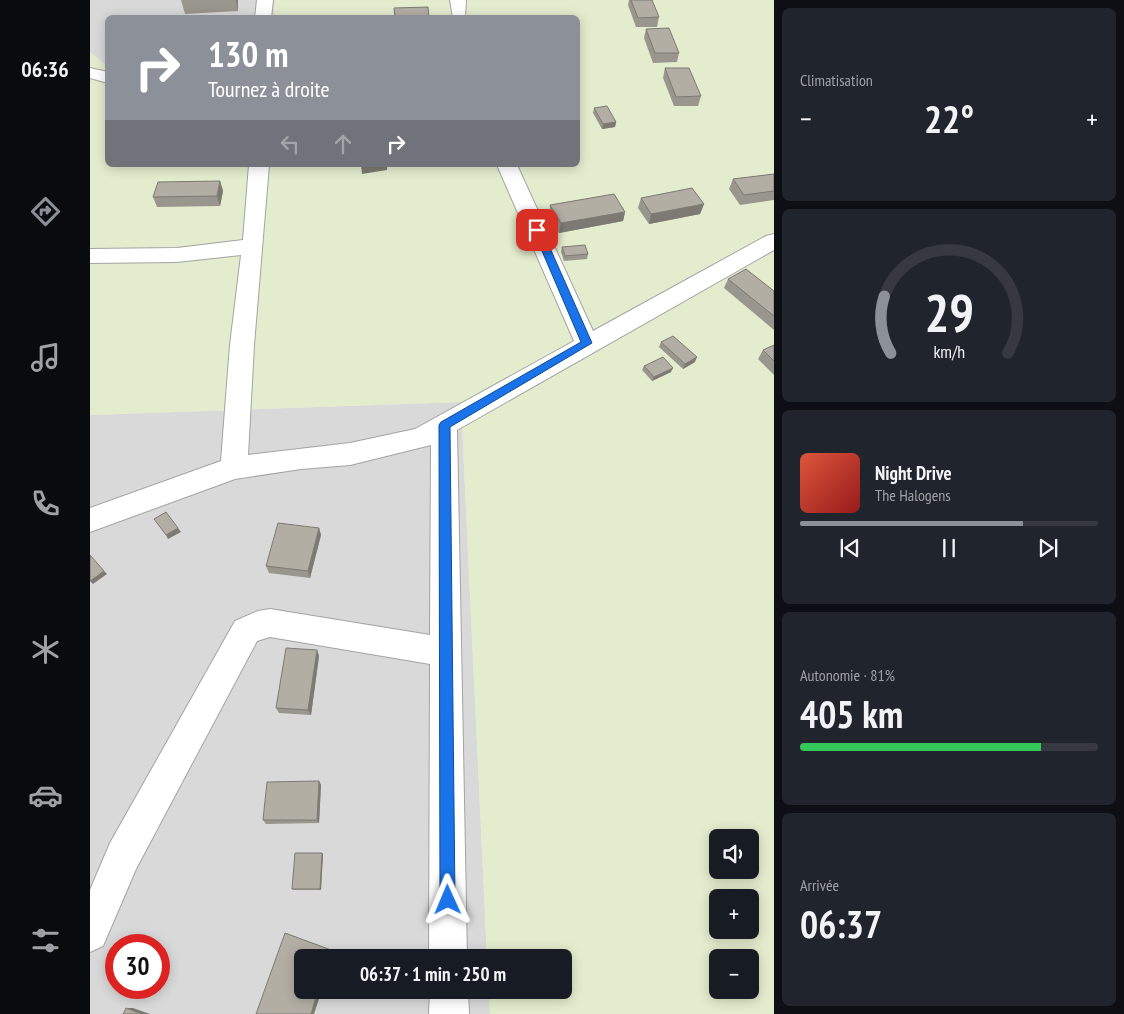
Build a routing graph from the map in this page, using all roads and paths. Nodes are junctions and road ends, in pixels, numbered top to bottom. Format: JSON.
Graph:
{"nodes":[{"id":1,"x":265,"y":0,"type":"edge"},
{"id":2,"x":263,"y":15,"type":"edge"},
{"id":3,"x":90,"y":73,"type":"edge"},
{"id":4,"x":105,"y":77,"type":"edge"},
{"id":5,"x":259,"y":167,"type":"edge"},
{"id":6,"x":508,"y":167,"type":"edge"},
{"id":7,"x":774,"y":241,"type":"edge"},
{"id":8,"x":253,"y":246,"type":"junction"},
{"id":9,"x":90,"y":256,"type":"edge"},
{"id":10,"x":587,"y":343,"type":"junction"},
{"id":11,"x":444,"y":425,"type":"junction"},
{"id":12,"x":234,"y":468,"type":"junction"},
{"id":13,"x":90,"y":520,"type":"edge"},
{"id":14,"x":444,"y":652,"type":"junction"},
{"id":15,"x":90,"y":933,"type":"edge"},
{"id":16,"x":448,"y":949,"type":"edge"},
{"id":17,"x":449,"y":999,"type":"edge"},
{"id":18,"x":449,"y":1014,"type":"edge"}],
"edges":[{"from":1,"to":2,"type":"street"},
{"from":3,"to":4,"type":"street"},
{"from":5,"to":8,"type":"street"},
{"from":6,"to":10,"type":"street"},
{"from":7,"to":10,"type":"street"},
{"from":8,"to":9,"type":"street"},
{"from":8,"to":12,"type":"street"},
{"from":10,"to":11,"type":"street"},
{"from":11,"to":12,"type":"street"},
{"from":11,"to":14,"type":"street"},
{"from":12,"to":13,"type":"street"},
{"from":14,"to":15,"type":"street"},
{"from":14,"to":16,"type":"street"},
{"from":17,"to":18,"type":"street"}]}
